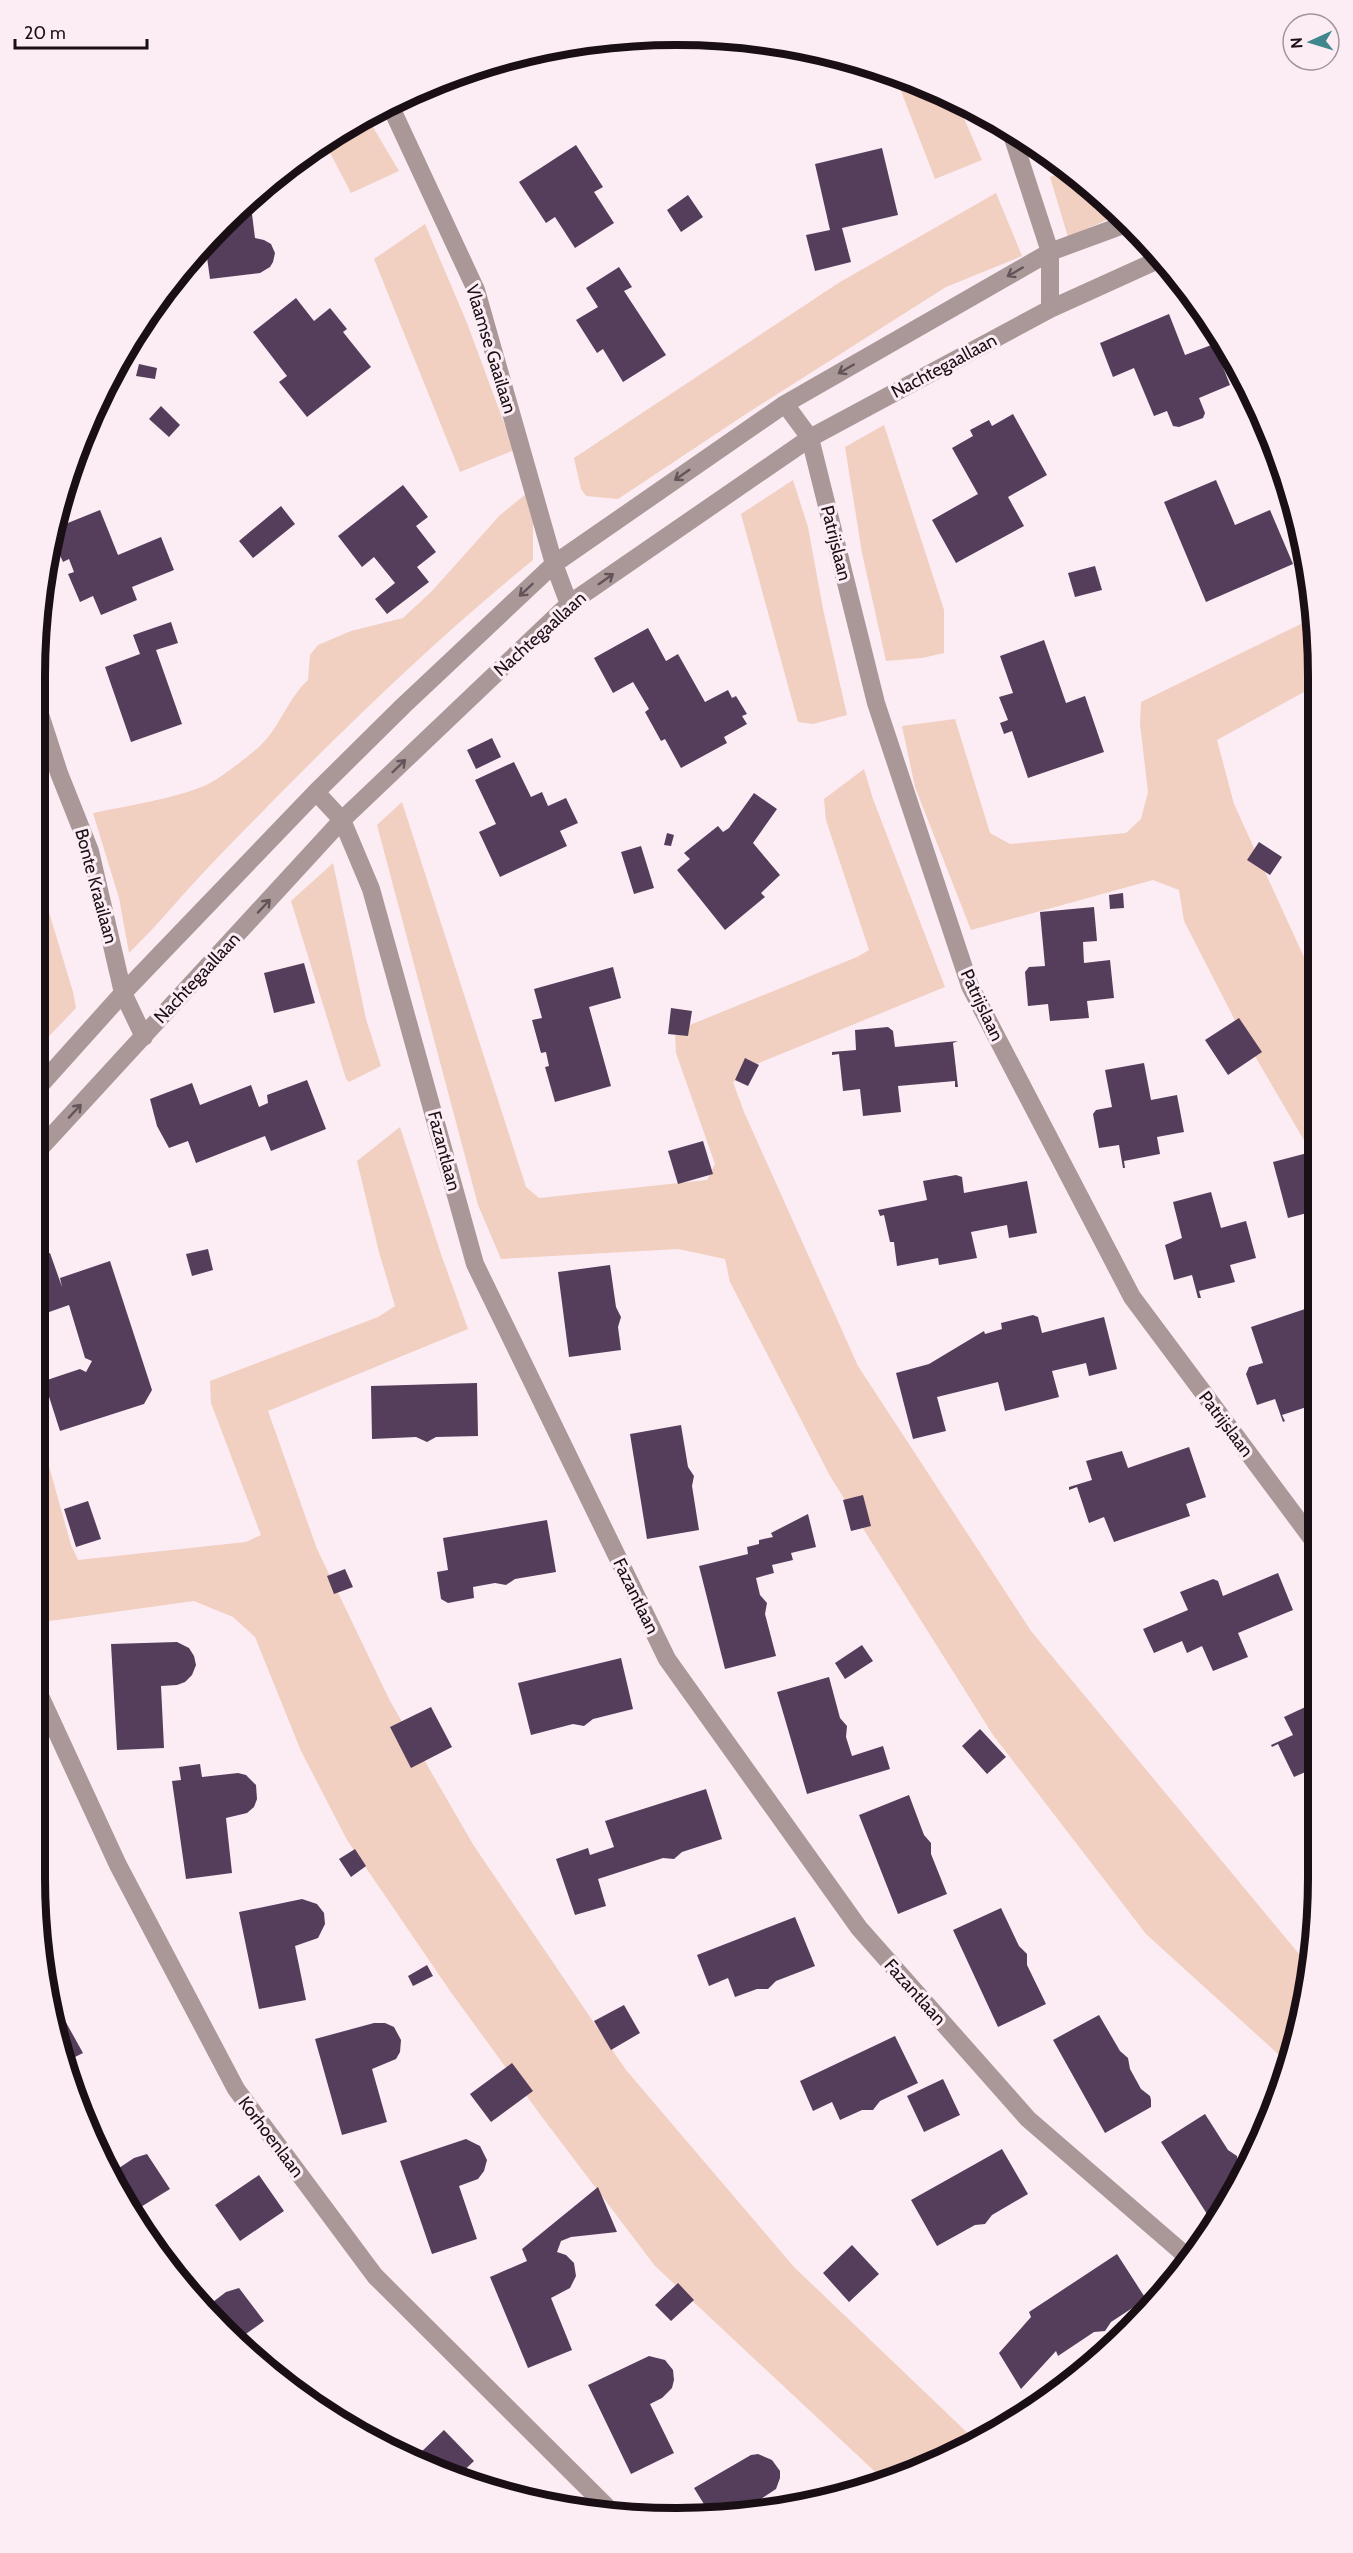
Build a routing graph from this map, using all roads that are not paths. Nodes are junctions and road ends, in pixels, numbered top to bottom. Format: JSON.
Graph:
{"nodes":[{"id":1,"x":393,"y":112,"type":"edge"},
{"id":2,"x":1015,"y":144,"type":"edge"},
{"id":3,"x":1119,"y":226,"type":"edge"},
{"id":4,"x":1050,"y":252,"type":"junction"},
{"id":5,"x":1153,"y":262,"type":"edge"},
{"id":6,"x":1050,"y":309,"type":"junction"},
{"id":7,"x":785,"y":404,"type":"junction"},
{"id":8,"x":810,"y":438,"type":"junction"},
{"id":9,"x":554,"y":564,"type":"junction"},
{"id":10,"x":568,"y":604,"type":"junction"},
{"id":11,"x":45,"y":730,"type":"edge"},
{"id":12,"x":316,"y":792,"type":"junction"},
{"id":13,"x":342,"y":820,"type":"junction"},
{"id":14,"x":123,"y":993,"type":"junction"},
{"id":15,"x":144,"y":1036,"type":"junction"},
{"id":16,"x":45,"y":1080,"type":"edge"},
{"id":17,"x":45,"y":1143,"type":"edge"},
{"id":18,"x":1308,"y":1533,"type":"edge"},
{"id":19,"x":45,"y":1707,"type":"edge"},
{"id":20,"x":1183,"y":2253,"type":"edge"},
{"id":21,"x":604,"y":2504,"type":"edge"}],
"edges":[{"from":1,"to":9,"type":"street","name":"Vlaamse Gaailaan"},
{"from":2,"to":4,"type":"street"},
{"from":3,"to":4,"type":"street"},
{"from":4,"to":6,"type":"street"},
{"from":4,"to":7,"type":"street","one_way":true},
{"from":5,"to":6,"type":"street","name":"Nachtegaallaan"},
{"from":6,"to":8,"type":"street","name":"Nachtegaallaan"},
{"from":7,"to":8,"type":"street","name":"Patrijslaan"},
{"from":7,"to":9,"type":"street","one_way":true},
{"from":10,"to":8,"type":"street","name":"Nachtegaallaan","one_way":true},
{"from":8,"to":18,"type":"street","name":"Patrijslaan"},
{"from":9,"to":10,"type":"street","name":"Vlaamse Gaailaan"},
{"from":9,"to":12,"type":"street","one_way":true},
{"from":13,"to":10,"type":"street","name":"Nachtegaallaan","one_way":true},
{"from":11,"to":14,"type":"street","name":"Bonte Kraailaan"},
{"from":12,"to":13,"type":"street","name":"Fazantlaan"},
{"from":12,"to":14,"type":"street"},
{"from":15,"to":13,"type":"street","name":"Nachtegaallaan","one_way":true},
{"from":13,"to":20,"type":"street","name":"Fazantlaan"},
{"from":14,"to":15,"type":"street","name":"Bonte Kraailaan"},
{"from":14,"to":16,"type":"street"},
{"from":17,"to":15,"type":"street","name":"Nachtegaallaan","one_way":true},
{"from":19,"to":21,"type":"street","name":"Korhoenlaan"}]}
